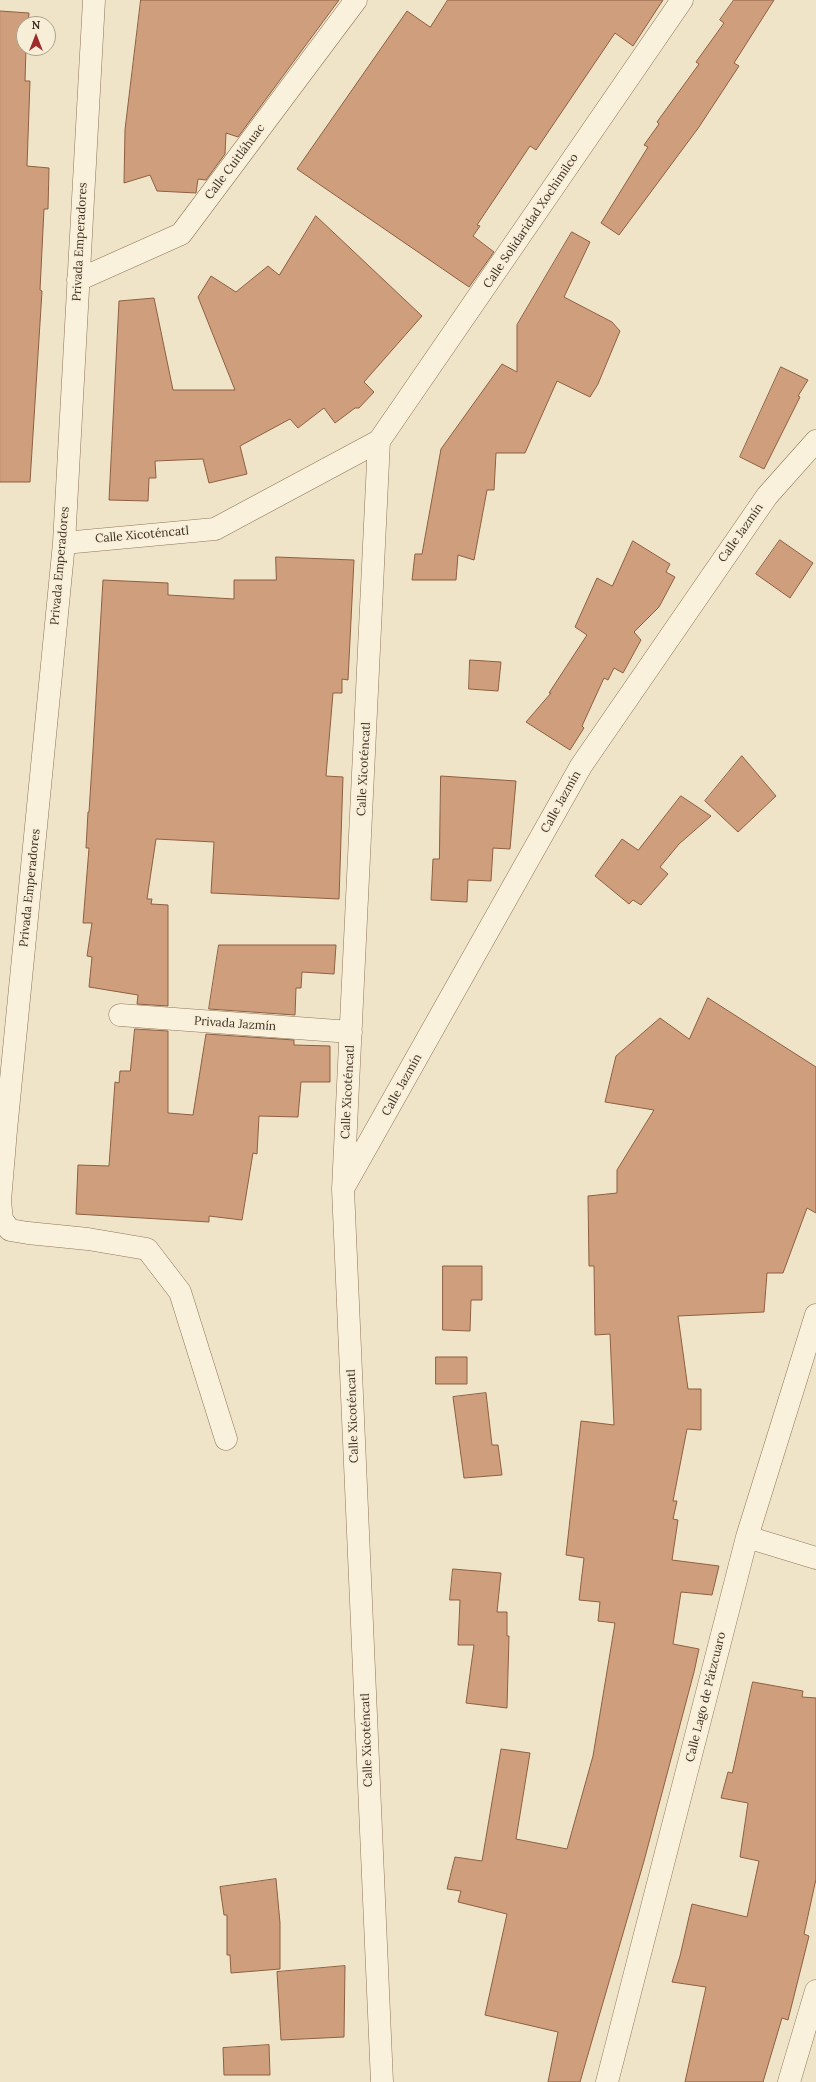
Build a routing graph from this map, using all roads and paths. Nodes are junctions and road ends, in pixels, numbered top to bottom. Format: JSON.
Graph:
{"nodes":[{"id":1,"x":94,"y":0,"type":"edge"},
{"id":2,"x":356,"y":0,"type":"edge"},
{"id":3,"x":682,"y":0,"type":"edge"},
{"id":4,"x":78,"y":280,"type":"junction"},
{"id":5,"x":379,"y":441,"type":"junction"},
{"id":6,"x":816,"y":441,"type":"edge"},
{"id":7,"x":64,"y":543,"type":"junction"},
{"id":8,"x":120,"y":1015,"type":"dead end"},
{"id":9,"x":351,"y":1032,"type":"junction"},
{"id":10,"x":344,"y":1189,"type":"junction"},
{"id":11,"x":816,"y":1315,"type":"edge"},
{"id":12,"x":226,"y":1439,"type":"dead end"},
{"id":13,"x":747,"y":1537,"type":"junction"},
{"id":14,"x":816,"y":1558,"type":"edge"},
{"id":15,"x":816,"y":1991,"type":"edge"},
{"id":16,"x":382,"y":2082,"type":"edge"},
{"id":17,"x":607,"y":2082,"type":"edge"},
{"id":18,"x":789,"y":2082,"type":"edge"}],
"edges":[{"from":1,"to":4,"type":"street","name":"Privada Emperadores"},
{"from":2,"to":4,"type":"street","name":"Calle Cuitláhuac"},
{"from":3,"to":5,"type":"street","name":"Calle Solidaridad Xochimilco"},
{"from":4,"to":7,"type":"street","name":"Privada Emperadores"},
{"from":5,"to":7,"type":"street","name":"Calle Xicoténcatl"},
{"from":5,"to":9,"type":"street","name":"Calle Xicoténcatl"},
{"from":6,"to":10,"type":"street","name":"Calle Jazmín"},
{"from":7,"to":12,"type":"street","name":"Privada Emperadores"},
{"from":8,"to":9,"type":"street","name":"Privada Jazmín"},
{"from":9,"to":10,"type":"street","name":"Calle Xicoténcatl"},
{"from":10,"to":16,"type":"street","name":"Calle Xicoténcatl"},
{"from":11,"to":13,"type":"street","name":"Calle Lago de Pátzcuaro"},
{"from":13,"to":14,"type":"street"},
{"from":13,"to":17,"type":"street","name":"Calle Lago de Pátzcuaro"},
{"from":15,"to":18,"type":"street"}]}
